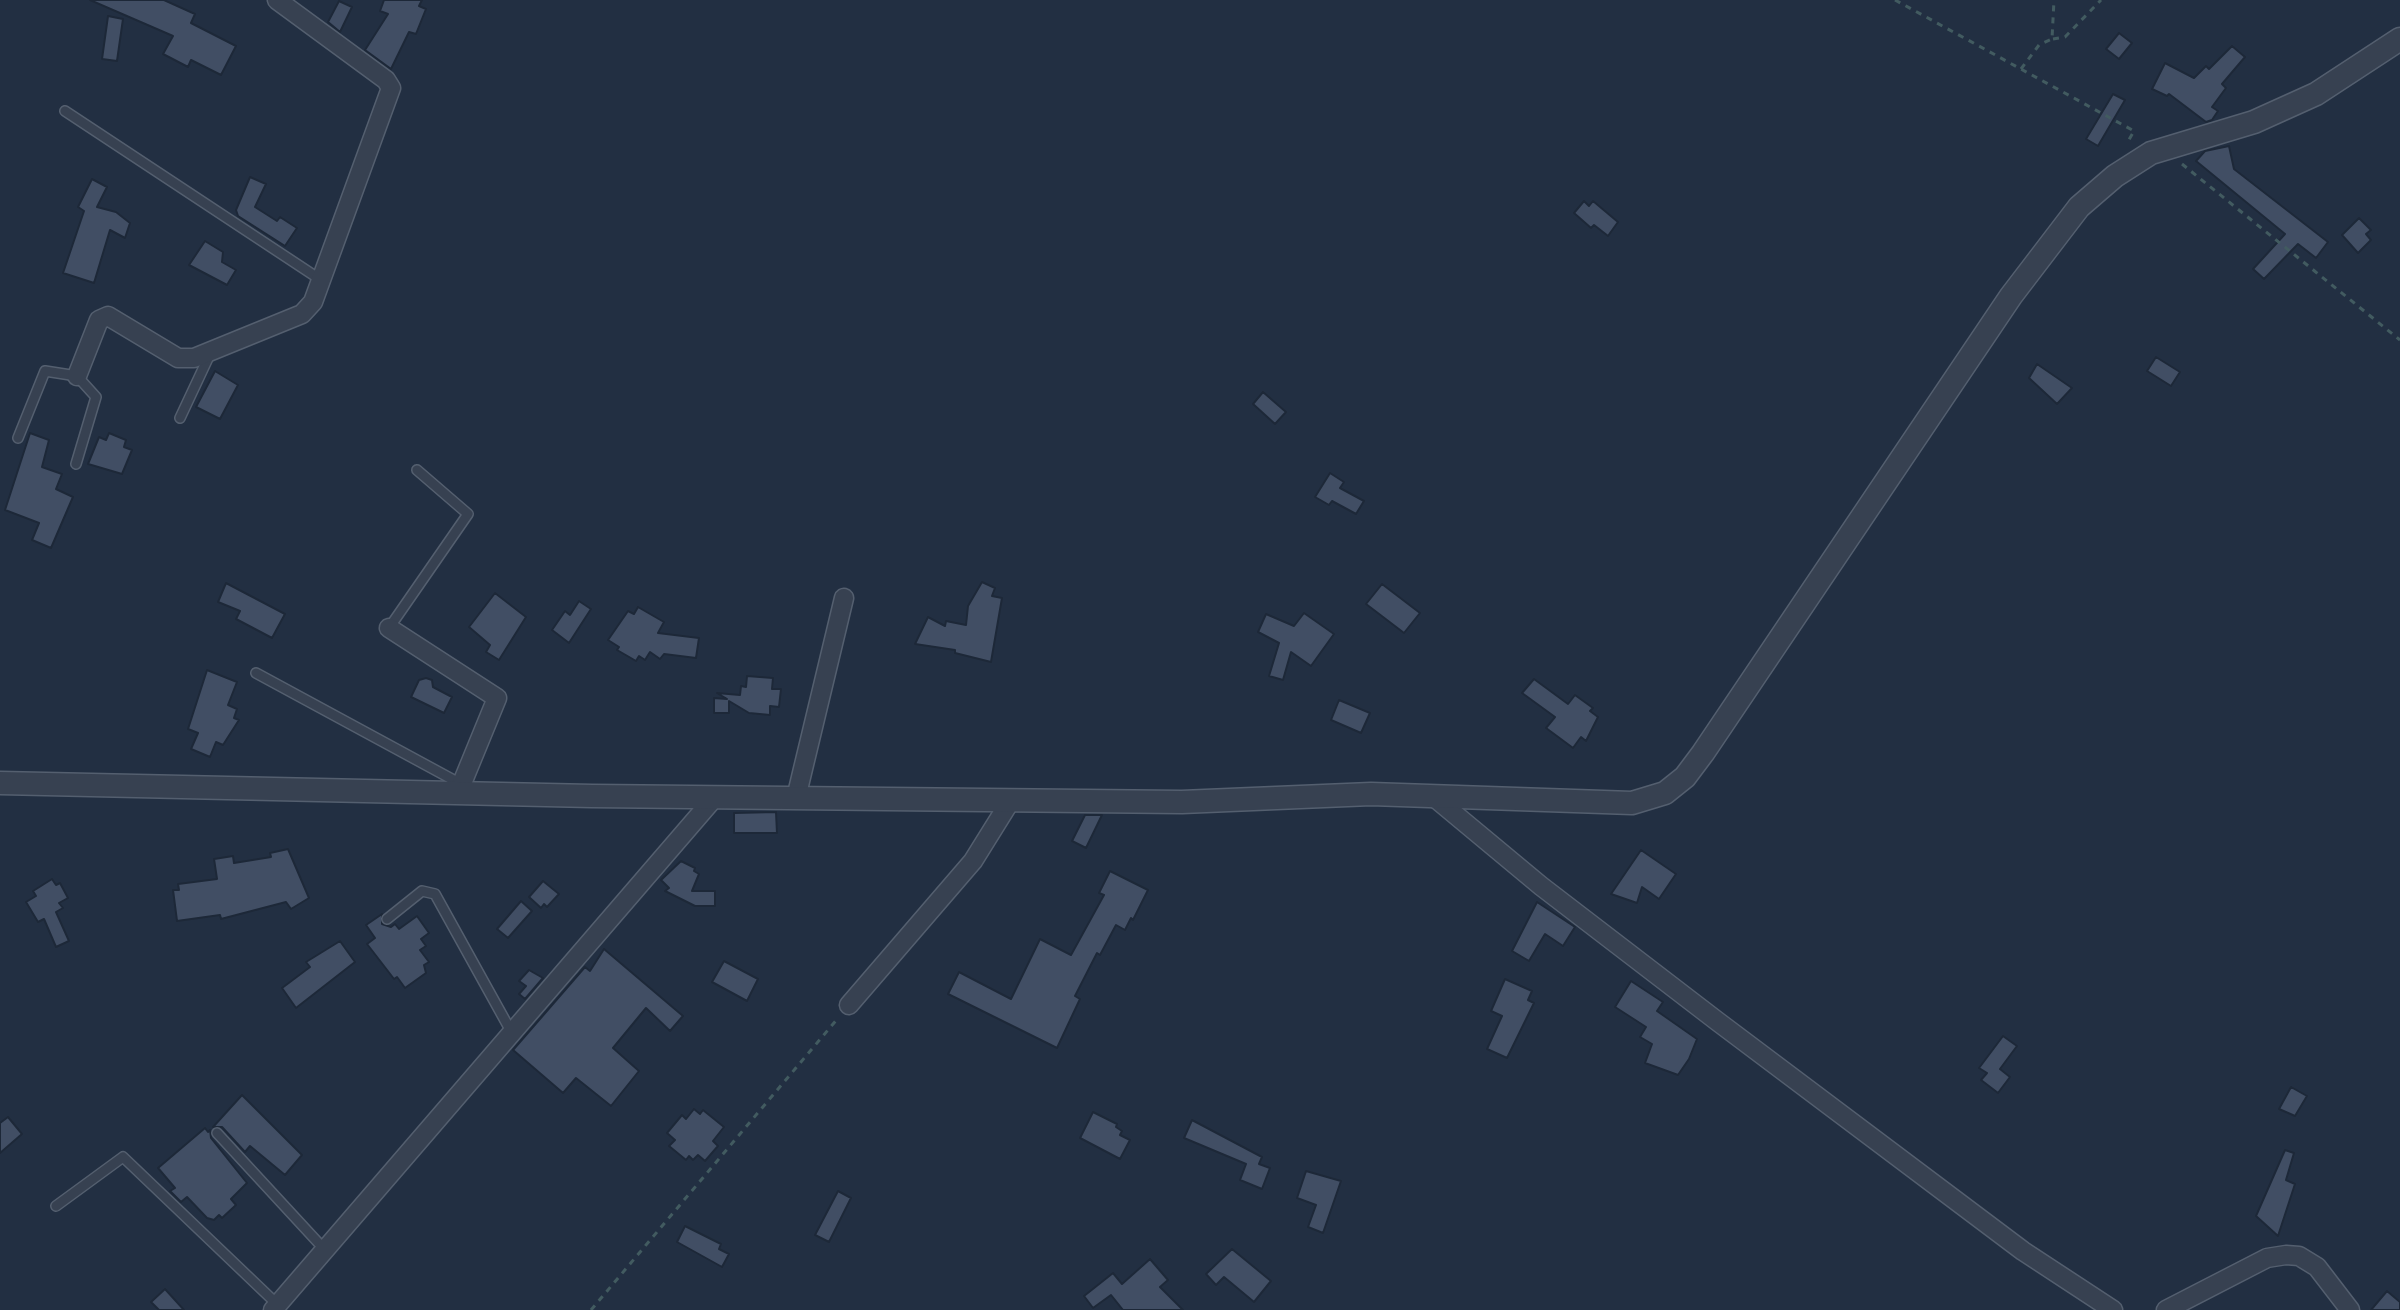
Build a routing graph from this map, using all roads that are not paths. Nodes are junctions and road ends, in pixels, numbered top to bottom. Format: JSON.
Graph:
{"nodes":[{"id":1,"x":277,"y":0,"type":"edge"},
{"id":2,"x":2400,"y":39,"type":"edge"},
{"id":3,"x":65,"y":111,"type":"dead end"},
{"id":4,"x":321,"y":280,"type":"junction"},
{"id":5,"x":210,"y":354,"type":"junction"},
{"id":6,"x":77,"y":376,"type":"junction"},
{"id":7,"x":180,"y":418,"type":"dead end"},
{"id":8,"x":18,"y":438,"type":"dead end"},
{"id":9,"x":76,"y":464,"type":"dead end"},
{"id":10,"x":417,"y":470,"type":"dead end"},
{"id":11,"x":844,"y":598,"type":"dead end"},
{"id":12,"x":389,"y":628,"type":"joint"},
{"id":13,"x":256,"y":673,"type":"dead end"},
{"id":14,"x":0,"y":783,"type":"edge"},
{"id":15,"x":460,"y":788,"type":"junction"},
{"id":16,"x":715,"y":797,"type":"junction"},
{"id":17,"x":1434,"y":797,"type":"junction"},
{"id":18,"x":796,"y":798,"type":"junction"},
{"id":19,"x":1011,"y":800,"type":"junction"},
{"id":20,"x":387,"y":919,"type":"dead end"},
{"id":21,"x":849,"y":1005,"type":"road end"},
{"id":22,"x":512,"y":1033,"type":"junction"},
{"id":23,"x":217,"y":1133,"type":"dead end"},
{"id":24,"x":56,"y":1206,"type":"dead end"},
{"id":25,"x":325,"y":1250,"type":"junction"},
{"id":26,"x":276,"y":1307,"type":"edge"},
{"id":27,"x":2113,"y":1310,"type":"edge"},
{"id":28,"x":2166,"y":1310,"type":"edge"},
{"id":29,"x":2350,"y":1310,"type":"edge"}],
"edges":[{"from":1,"to":4,"type":"street"},
{"from":2,"to":17,"type":"street"},
{"from":3,"to":4,"type":"lane"},
{"from":4,"to":5,"type":"street"},
{"from":5,"to":6,"type":"street"},
{"from":5,"to":7,"type":"lane"},
{"from":6,"to":8,"type":"lane"},
{"from":6,"to":9,"type":"lane"},
{"from":10,"to":12,"type":"lane"},
{"from":11,"to":18,"type":"street"},
{"from":12,"to":15,"type":"street"},
{"from":13,"to":15,"type":"lane"},
{"from":14,"to":15,"type":"street"},
{"from":15,"to":16,"type":"street"},
{"from":16,"to":18,"type":"street"},
{"from":16,"to":22,"type":"street"},
{"from":17,"to":19,"type":"street"},
{"from":17,"to":27,"type":"street"},
{"from":18,"to":19,"type":"street"},
{"from":19,"to":21,"type":"street"},
{"from":20,"to":22,"type":"lane"},
{"from":22,"to":25,"type":"street"},
{"from":23,"to":25,"type":"lane"},
{"from":24,"to":26,"type":"lane"},
{"from":25,"to":26,"type":"street"},
{"from":28,"to":29,"type":"street"}]}
